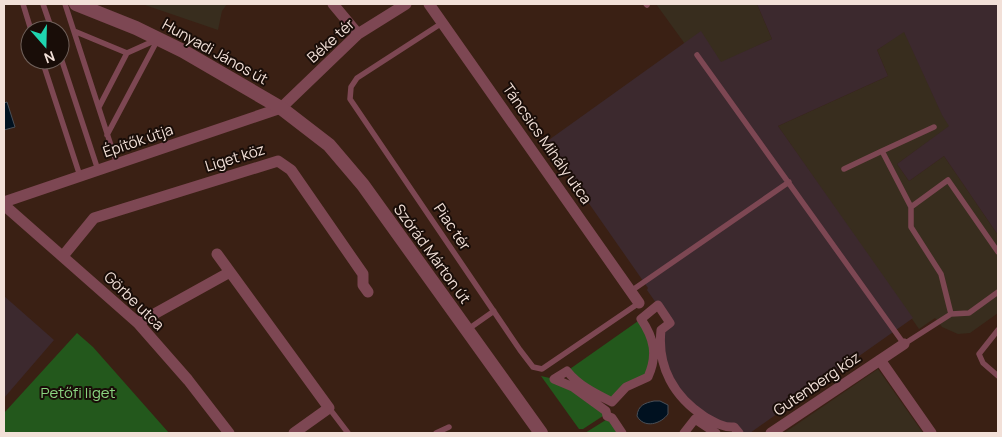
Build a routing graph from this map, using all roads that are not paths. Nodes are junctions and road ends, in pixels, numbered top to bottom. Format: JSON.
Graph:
{"nodes":[{"id":1,"x":23,"y":4,"type":"edge"},
{"id":2,"x":43,"y":4,"type":"edge"},
{"id":3,"x":65,"y":4,"type":"edge"},
{"id":4,"x":76,"y":4,"type":"edge"},
{"id":5,"x":333,"y":4,"type":"edge"},
{"id":6,"x":406,"y":4,"type":"edge"},
{"id":7,"x":428,"y":4,"type":"edge"},
{"id":8,"x":29,"y":20,"type":"edge"},
{"id":9,"x":49,"y":20,"type":"edge"},
{"id":10,"x":442,"y":23,"type":"junction"},
{"id":11,"x":74,"y":31,"type":"junction"},
{"id":12,"x":358,"y":34,"type":"junction"},
{"id":13,"x":158,"y":39,"type":"junction"},
{"id":14,"x":127,"y":53,"type":"junction"},
{"id":15,"x":697,"y":55,"type":"dead end"},
{"id":16,"x":45,"y":70,"type":"edge"},
{"id":17,"x":65,"y":70,"type":"edge"},
{"id":18,"x":99,"y":107,"type":"junction"},
{"id":19,"x":281,"y":108,"type":"junction"},
{"id":20,"x":934,"y":127,"type":"dead end"},
{"id":21,"x":107,"y":135,"type":"junction"},
{"id":22,"x":882,"y":151,"type":"junction"},
{"id":23,"x":117,"y":164,"type":"junction"},
{"id":24,"x":844,"y":169,"type":"dead end"},
{"id":25,"x":98,"y":170,"type":"junction"},
{"id":26,"x":80,"y":176,"type":"junction"},
{"id":27,"x":788,"y":182,"type":"junction"},
{"id":28,"x":4,"y":204,"type":"edge"},
{"id":29,"x":911,"y":207,"type":"junction"},
{"id":30,"x":998,"y":252,"type":"edge"},
{"id":31,"x":217,"y":254,"type":"dead end"},
{"id":32,"x":63,"y":256,"type":"junction"},
{"id":33,"x":230,"y":272,"type":"junction"},
{"id":34,"x":631,"y":291,"type":"junction"},
{"id":35,"x":368,"y":292,"type":"dead end"},
{"id":36,"x":998,"y":292,"type":"edge"},
{"id":37,"x":639,"y":303,"type":"joint"},
{"id":38,"x":494,"y":311,"type":"junction"},
{"id":39,"x":951,"y":314,"type":"junction"},
{"id":40,"x":138,"y":323,"type":"junction"},
{"id":41,"x":467,"y":330,"type":"junction"},
{"id":42,"x":998,"y":330,"type":"edge"},
{"id":43,"x":904,"y":344,"type":"junction"},
{"id":44,"x":880,"y":360,"type":"junction"},
{"id":45,"x":998,"y":376,"type":"edge"},
{"id":46,"x":329,"y":408,"type":"junction"},
{"id":47,"x":449,"y":427,"type":"dead end"},
{"id":48,"x":229,"y":433,"type":"edge"},
{"id":49,"x":294,"y":433,"type":"edge"},
{"id":50,"x":348,"y":433,"type":"edge"},
{"id":51,"x":436,"y":433,"type":"edge"},
{"id":52,"x":541,"y":433,"type":"edge"},
{"id":53,"x":622,"y":433,"type":"edge"},
{"id":54,"x":684,"y":433,"type":"edge"},
{"id":55,"x":716,"y":433,"type":"edge"},
{"id":56,"x":739,"y":433,"type":"edge"},
{"id":57,"x":771,"y":433,"type":"edge"},
{"id":58,"x":931,"y":433,"type":"edge"}],
"edges":[{"from":1,"to":8,"type":"lane"},
{"from":2,"to":9,"type":"lane"},
{"from":3,"to":11,"type":"lane"},
{"from":4,"to":13,"type":"street","name":"Hunyadi János út"},
{"from":5,"to":12,"type":"street"},
{"from":6,"to":12,"type":"street","name":"Béke tér"},
{"from":7,"to":10,"type":"street","name":"Táncsics Mihály utca"},
{"from":10,"to":34,"type":"street","name":"Táncsics Mihály utca"},
{"from":10,"to":38,"type":"lane","name":"Piac tér"},
{"from":11,"to":14,"type":"lane"},
{"from":11,"to":18,"type":"lane"},
{"from":12,"to":19,"type":"street","name":"Béke tér"},
{"from":13,"to":14,"type":"lane"},
{"from":13,"to":19,"type":"street","name":"Hunyadi János út"},
{"from":13,"to":21,"type":"lane"},
{"from":14,"to":18,"type":"lane"},
{"from":15,"to":27,"type":"lane"},
{"from":16,"to":26,"type":"lane"},
{"from":17,"to":25,"type":"lane"},
{"from":18,"to":21,"type":"lane"},
{"from":19,"to":23,"type":"street","name":"Építők útja"},
{"from":19,"to":41,"type":"street","name":"Szórád Márton út"},
{"from":20,"to":22,"type":"lane"},
{"from":21,"to":23,"type":"lane"},
{"from":22,"to":24,"type":"lane"},
{"from":22,"to":29,"type":"lane"},
{"from":23,"to":25,"type":"street","name":"Építők útja"},
{"from":25,"to":26,"type":"street","name":"Építők útja"},
{"from":26,"to":28,"type":"street","name":"Építők útja"},
{"from":27,"to":34,"type":"lane"},
{"from":27,"to":43,"type":"lane"},
{"from":28,"to":32,"type":"street","name":"Görbe utca"},
{"from":29,"to":30,"type":"lane"},
{"from":29,"to":39,"type":"lane"},
{"from":31,"to":33,"type":"street"},
{"from":32,"to":35,"type":"street","name":"Liget köz"},
{"from":32,"to":40,"type":"street","name":"Görbe utca"},
{"from":33,"to":40,"type":"street"},
{"from":33,"to":46,"type":"street"},
{"from":34,"to":37,"type":"street","name":"Táncsics Mihály utca"},
{"from":36,"to":39,"type":"lane"},
{"from":37,"to":38,"type":"lane","name":"Piac tér"},
{"from":38,"to":41,"type":"lane"},
{"from":39,"to":43,"type":"lane","name":"Gutenberg köz"},
{"from":40,"to":48,"type":"street","name":"Görbe utca"},
{"from":41,"to":52,"type":"street","name":"Szórád Márton út"},
{"from":42,"to":45,"type":"lane"},
{"from":43,"to":44,"type":"street","name":"Gutenberg köz"},
{"from":44,"to":57,"type":"street","name":"Gutenberg köz"},
{"from":44,"to":58,"type":"street","name":"Gutenberg köz"},
{"from":46,"to":49,"type":"street"},
{"from":46,"to":50,"type":"lane"},
{"from":47,"to":51,"type":"lane"},
{"from":53,"to":56,"type":"street"},
{"from":54,"to":55,"type":"street"}]}
